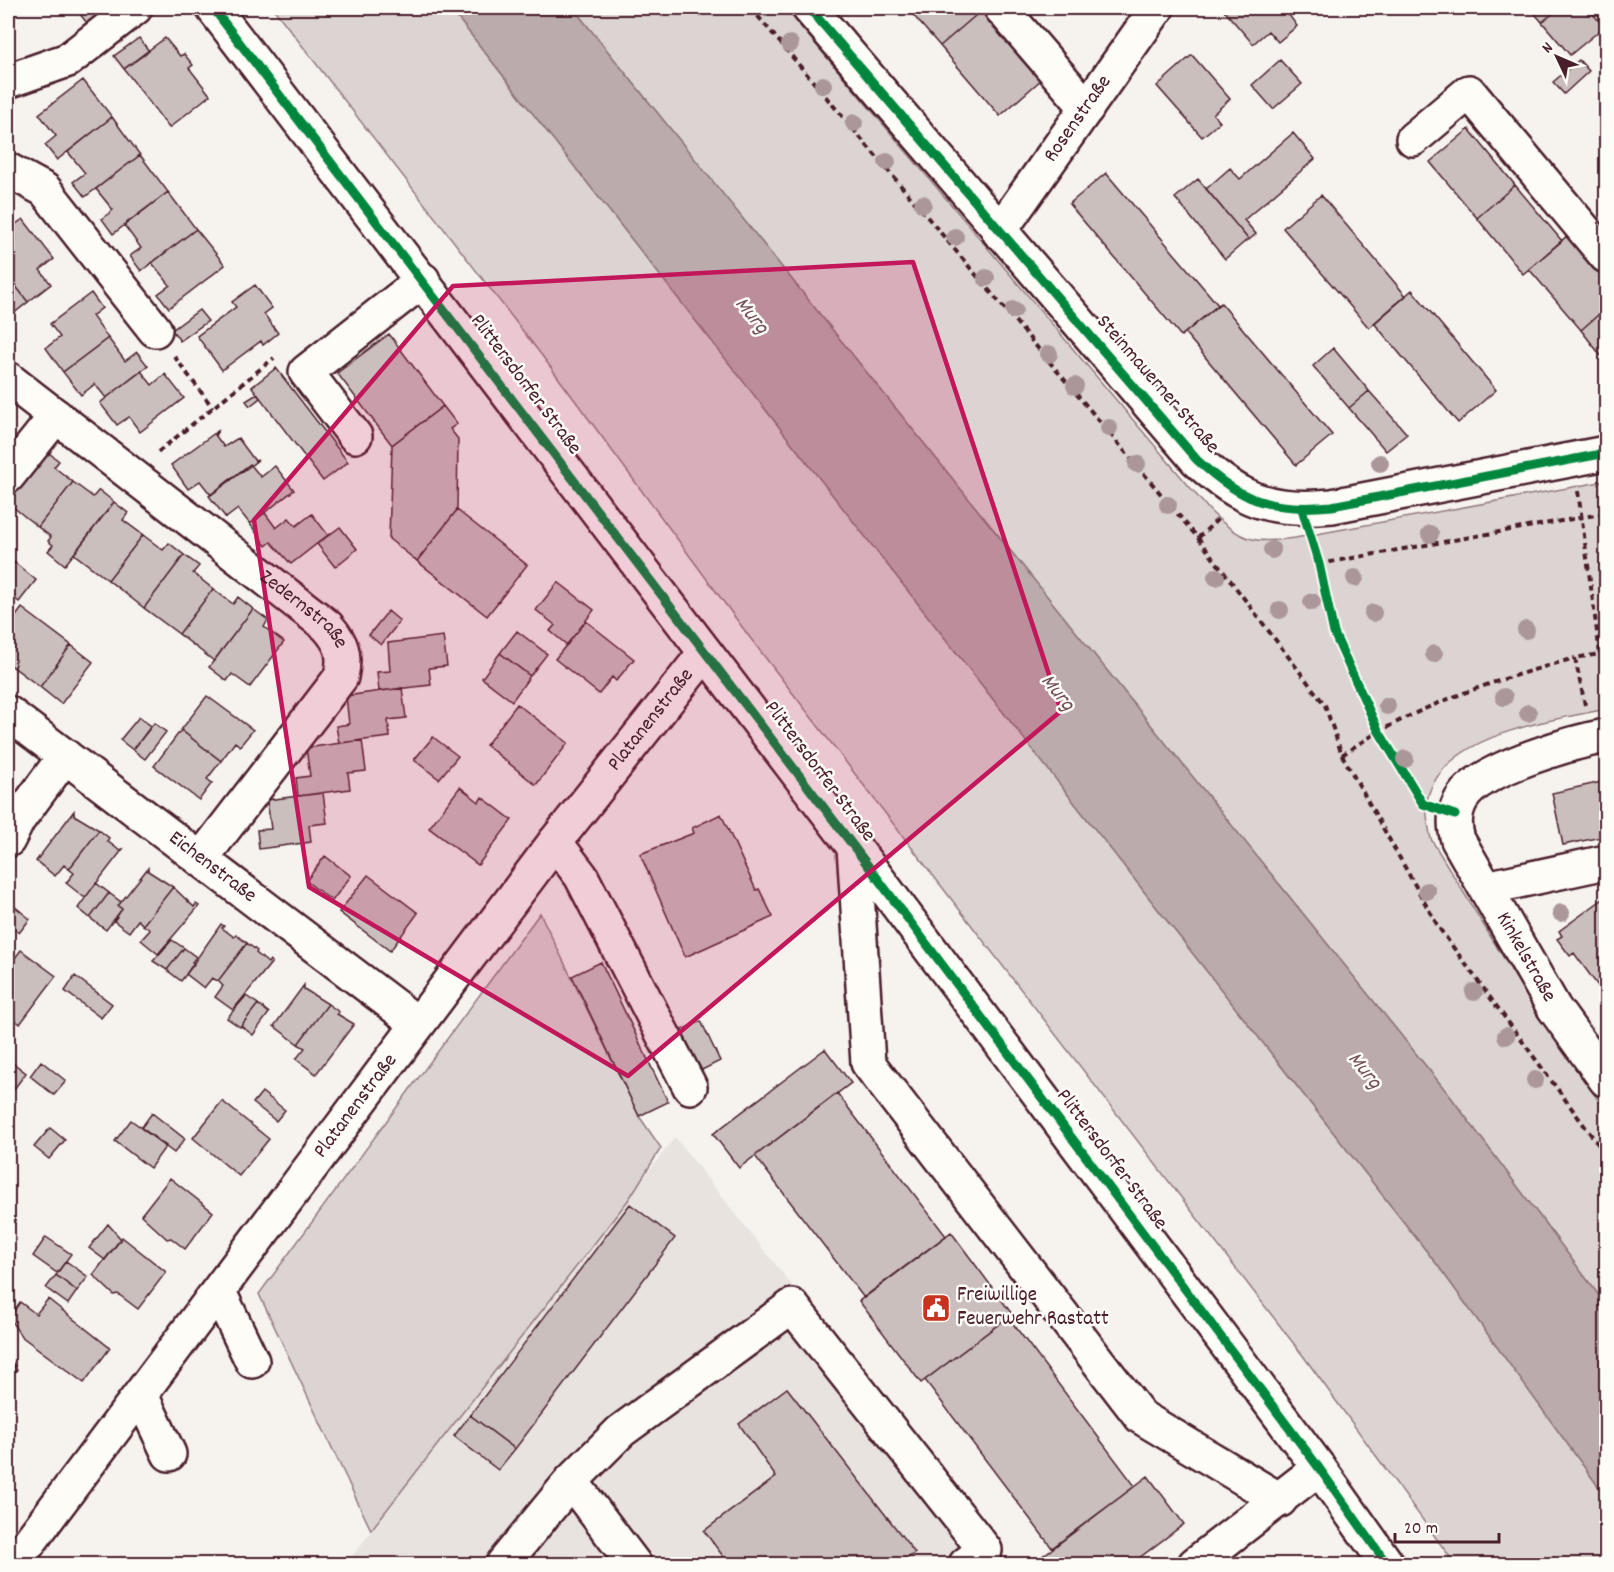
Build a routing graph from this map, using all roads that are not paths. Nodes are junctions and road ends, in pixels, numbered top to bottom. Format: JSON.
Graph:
{"nodes":[{"id":1,"x":135,"y":8,"type":"edge"},
{"id":2,"x":213,"y":8,"type":"edge"},
{"id":3,"x":809,"y":8,"type":"edge"},
{"id":4,"x":1001,"y":8,"type":"edge"},
{"id":5,"x":1157,"y":8,"type":"edge"},
{"id":6,"x":8,"y":81,"type":"edge"},
{"id":7,"x":1087,"y":108,"type":"junction"},
{"id":8,"x":1413,"y":139,"type":"dead end"},
{"id":9,"x":8,"y":170,"type":"edge"},
{"id":10,"x":999,"y":231,"type":"junction"},
{"id":11,"x":1606,"y":256,"type":"edge"},
{"id":12,"x":423,"y":280,"type":"junction"},
{"id":13,"x":155,"y":330,"type":"road end"},
{"id":14,"x":8,"y":379,"type":"edge"},
{"id":15,"x":56,"y":416,"type":"junction"},
{"id":16,"x":355,"y":436,"type":"dead end"},
{"id":17,"x":1606,"y":453,"type":"edge"},
{"id":18,"x":8,"y":476,"type":"edge"},
{"id":19,"x":705,"y":652,"type":"junction"},
{"id":20,"x":8,"y":713,"type":"edge"},
{"id":21,"x":1598,"y":737,"type":"edge"},
{"id":22,"x":65,"y":756,"type":"junction"},
{"id":23,"x":8,"y":840,"type":"edge"},
{"id":24,"x":555,"y":842,"type":"junction"},
{"id":25,"x":854,"y":847,"type":"junction"},
{"id":26,"x":201,"y":859,"type":"junction"},
{"id":27,"x":1606,"y":864,"type":"edge"},
{"id":28,"x":1486,"y":888,"type":"junction"},
{"id":29,"x":418,"y":1024,"type":"junction"},
{"id":30,"x":1606,"y":1080,"type":"edge"},
{"id":31,"x":690,"y":1087,"type":"dead end"},
{"id":32,"x":219,"y":1292,"type":"junction"},
{"id":33,"x":252,"y":1361,"type":"dead end"},
{"id":34,"x":141,"y":1395,"type":"junction"},
{"id":35,"x":169,"y":1454,"type":"dead end"},
{"id":36,"x":1319,"y":1468,"type":"junction"},
{"id":37,"x":572,"y":1481,"type":"junction"},
{"id":38,"x":1280,"y":1500,"type":"junction"},
{"id":39,"x":13,"y":1564,"type":"edge"},
{"id":40,"x":503,"y":1564,"type":"edge"},
{"id":41,"x":634,"y":1564,"type":"edge"},
{"id":42,"x":966,"y":1564,"type":"edge"},
{"id":43,"x":1195,"y":1564,"type":"edge"},
{"id":44,"x":1387,"y":1564,"type":"edge"}],
"edges":[{"from":1,"to":6,"type":"street"},
{"from":2,"to":12,"type":"street","name":"Plittersdorfer Straße"},
{"from":3,"to":10,"type":"street","name":"Steinmauerner Straße"},
{"from":4,"to":7,"type":"street"},
{"from":5,"to":7,"type":"street","name":"Rosenstraße"},
{"from":7,"to":10,"type":"street","name":"Rosenstraße"},
{"from":8,"to":11,"type":"street"},
{"from":9,"to":13,"type":"street"},
{"from":10,"to":17,"type":"street","name":"Steinmauerner Straße"},
{"from":12,"to":16,"type":"street"},
{"from":12,"to":19,"type":"street","name":"Plittersdorfer Straße"},
{"from":14,"to":15,"type":"street","name":"Zedernstraße"},
{"from":15,"to":18,"type":"street"},
{"from":15,"to":26,"type":"street","name":"Zedernstraße"},
{"from":19,"to":24,"type":"street","name":"Platanenstraße"},
{"from":19,"to":25,"type":"street","name":"Plittersdorfer Straße"},
{"from":20,"to":22,"type":"street","name":"Eichenstraße"},
{"from":21,"to":28,"type":"street","name":"Kinkelstraße"},
{"from":22,"to":23,"type":"street"},
{"from":22,"to":26,"type":"street","name":"Eichenstraße"},
{"from":24,"to":29,"type":"street","name":"Platanenstraße"},
{"from":24,"to":31,"type":"street"},
{"from":25,"to":36,"type":"street","name":"Plittersdorfer Straße"},
{"from":25,"to":38,"type":"street"},
{"from":26,"to":29,"type":"street","name":"Eichenstraße"},
{"from":27,"to":28,"type":"street"},
{"from":28,"to":30,"type":"street","name":"Kinkelstraße"},
{"from":29,"to":32,"type":"street","name":"Platanenstraße"},
{"from":32,"to":33,"type":"street"},
{"from":32,"to":34,"type":"street","name":"Platanenstraße"},
{"from":34,"to":35,"type":"street"},
{"from":34,"to":39,"type":"street","name":"Platanenstraße"},
{"from":36,"to":38,"type":"street"},
{"from":36,"to":44,"type":"street","name":"Plittersdorfer Straße"},
{"from":37,"to":40,"type":"street"},
{"from":37,"to":41,"type":"street"},
{"from":37,"to":42,"type":"street"},
{"from":38,"to":43,"type":"street"}]}
